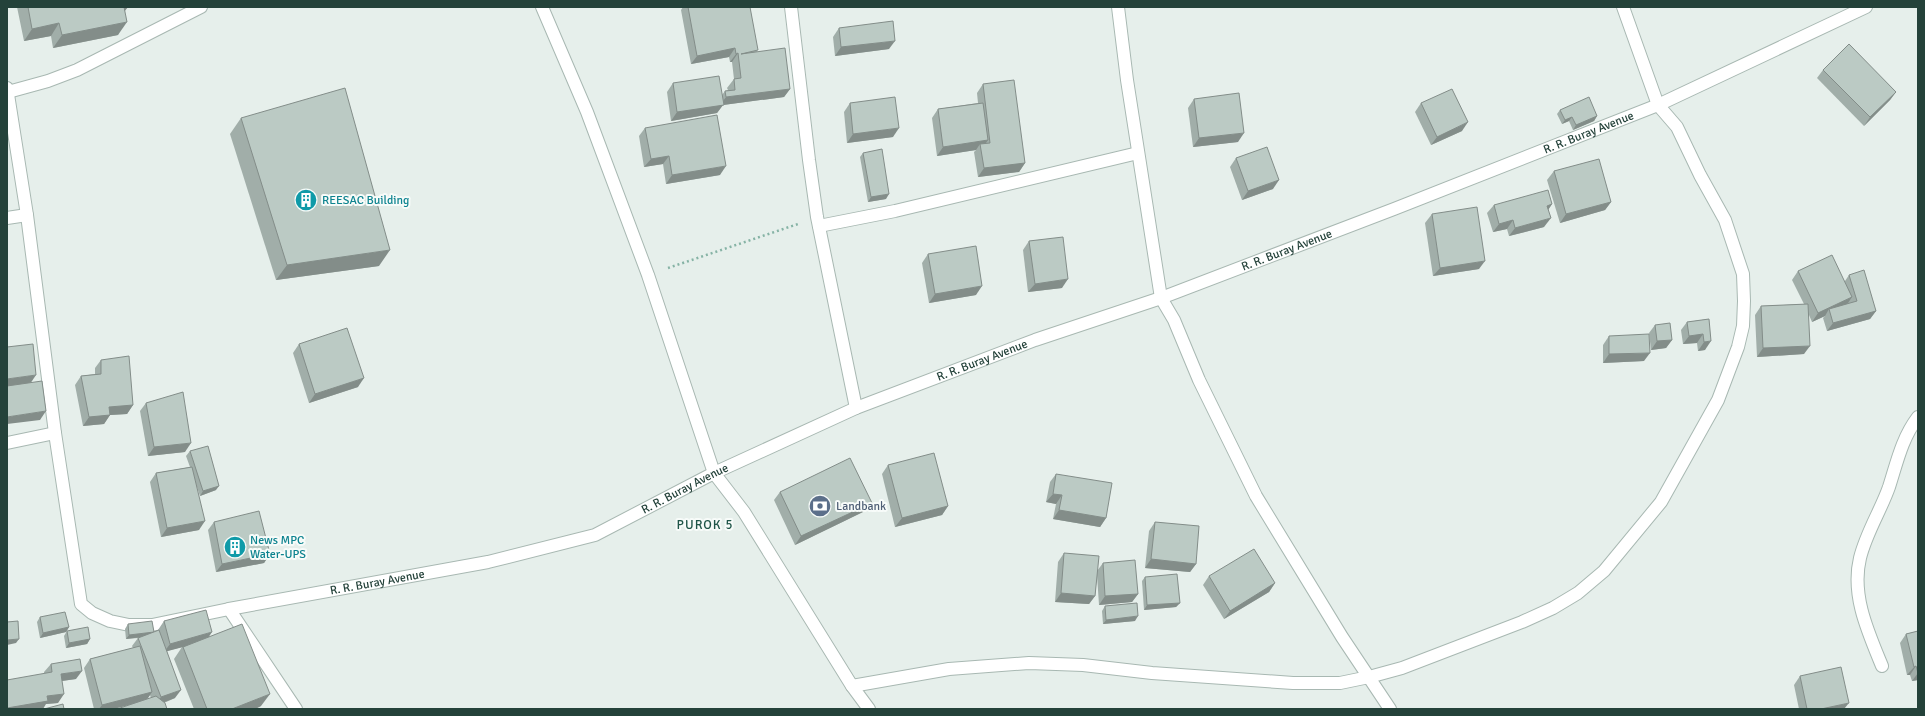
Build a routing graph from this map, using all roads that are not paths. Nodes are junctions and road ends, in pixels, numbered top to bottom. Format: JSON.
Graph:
{"nodes":[{"id":1,"x":201,"y":7,"type":"edge"},
{"id":2,"x":542,"y":7,"type":"edge"},
{"id":3,"x":791,"y":7,"type":"edge"},
{"id":4,"x":1623,"y":7,"type":"edge"},
{"id":5,"x":1866,"y":7,"type":"edge"},
{"id":6,"x":1122,"y":8,"type":"edge"},
{"id":7,"x":8,"y":90,"type":"edge"},
{"id":8,"x":1658,"y":105,"type":"junction"},
{"id":9,"x":1138,"y":153,"type":"junction"},
{"id":10,"x":27,"y":215,"type":"junction"},
{"id":11,"x":7,"y":218,"type":"edge"},
{"id":12,"x":818,"y":221,"type":"junction"},
{"id":13,"x":1161,"y":298,"type":"junction"},
{"id":14,"x":856,"y":408,"type":"junction"},
{"id":15,"x":1918,"y":417,"type":"edge"},
{"id":16,"x":55,"y":433,"type":"junction"},
{"id":17,"x":7,"y":443,"type":"edge"},
{"id":18,"x":714,"y":473,"type":"junction"},
{"id":19,"x":229,"y":609,"type":"junction"},
{"id":20,"x":1882,"y":666,"type":"dead end"},
{"id":21,"x":1369,"y":677,"type":"junction"},
{"id":22,"x":852,"y":686,"type":"junction"},
{"id":23,"x":296,"y":709,"type":"edge"},
{"id":24,"x":869,"y":709,"type":"edge"},
{"id":25,"x":1390,"y":709,"type":"edge"}],
"edges":[{"from":1,"to":7,"type":"street"},
{"from":2,"to":18,"type":"street"},
{"from":3,"to":12,"type":"street"},
{"from":4,"to":8,"type":"street"},
{"from":5,"to":8,"type":"street","name":"R. R. Buray Avenue"},
{"from":6,"to":9,"type":"street"},
{"from":7,"to":10,"type":"street"},
{"from":8,"to":13,"type":"street","name":"R. R. Buray Avenue"},
{"from":8,"to":21,"type":"street"},
{"from":9,"to":12,"type":"street"},
{"from":9,"to":13,"type":"street"},
{"from":10,"to":11,"type":"street"},
{"from":10,"to":16,"type":"street"},
{"from":12,"to":14,"type":"street"},
{"from":13,"to":14,"type":"street","name":"R. R. Buray Avenue"},
{"from":13,"to":21,"type":"street"},
{"from":14,"to":18,"type":"street","name":"R. R. Buray Avenue"},
{"from":15,"to":20,"type":"street"},
{"from":16,"to":17,"type":"street"},
{"from":16,"to":19,"type":"street","name":"R. R. Buray Avenue"},
{"from":18,"to":19,"type":"street","name":"R. R. Buray Avenue"},
{"from":18,"to":22,"type":"street"},
{"from":19,"to":23,"type":"street"},
{"from":21,"to":22,"type":"street"},
{"from":21,"to":25,"type":"street"},
{"from":22,"to":24,"type":"street"}]}
